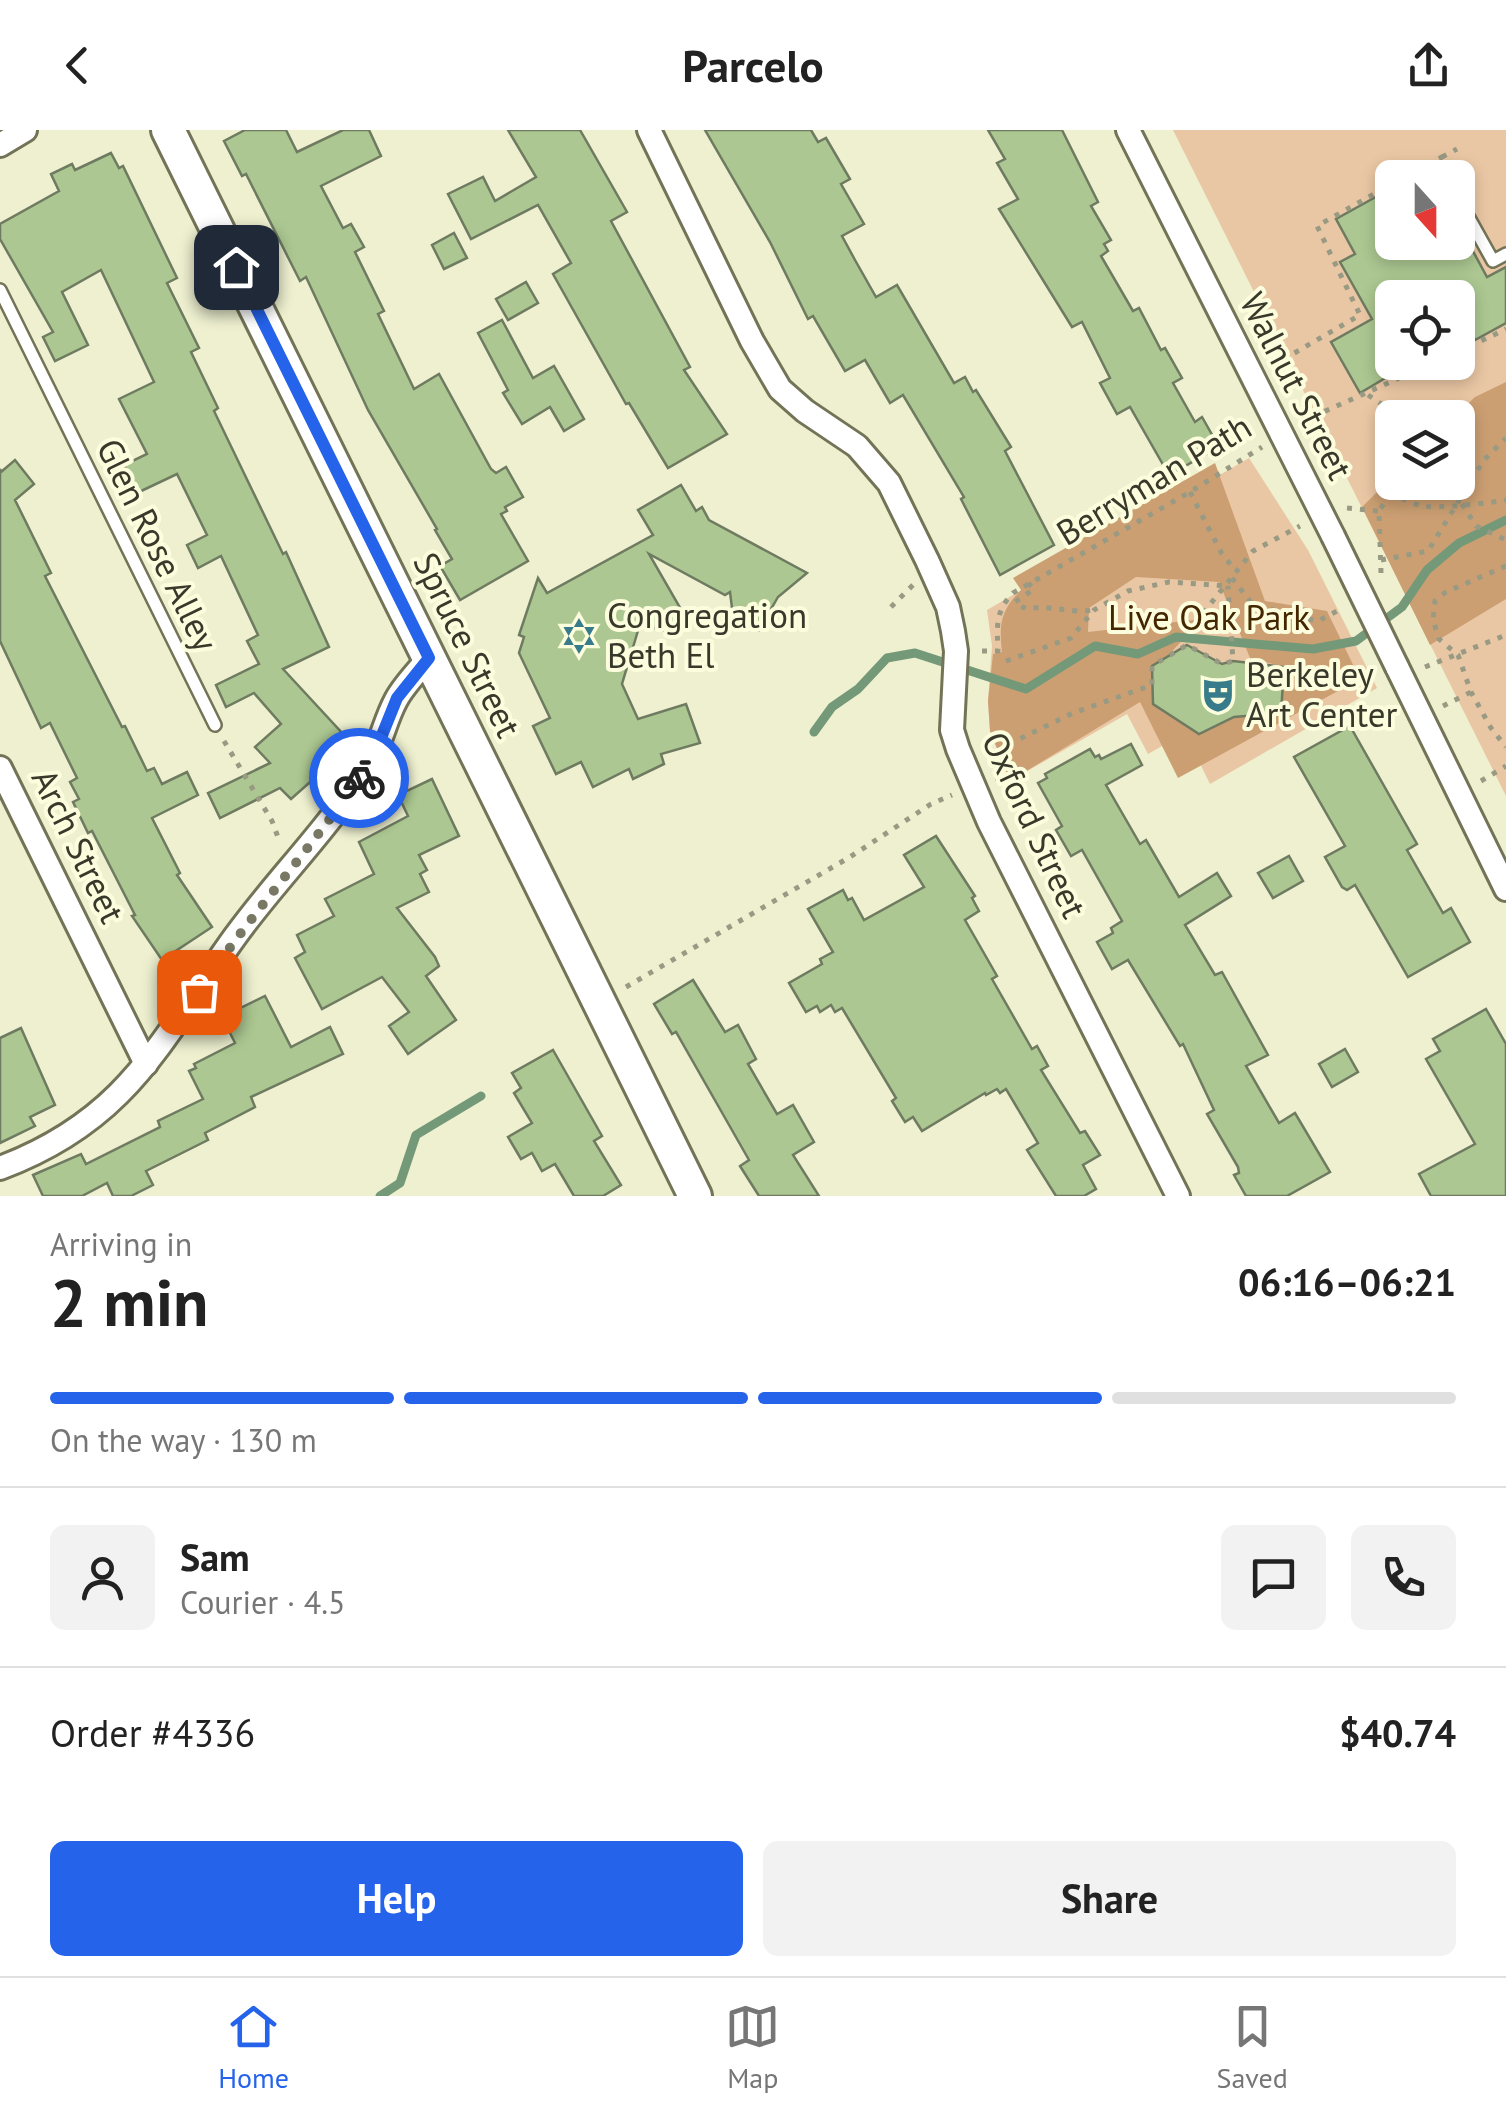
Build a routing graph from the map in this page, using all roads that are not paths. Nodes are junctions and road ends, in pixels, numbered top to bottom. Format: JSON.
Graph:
{"nodes":[{"id":1,"x":25,"y":130,"type":"edge"},
{"id":2,"x":168,"y":130,"type":"edge"},
{"id":3,"x":648,"y":130,"type":"edge"},
{"id":4,"x":1128,"y":130,"type":"edge"},
{"id":5,"x":0,"y":144,"type":"edge"},
{"id":6,"x":1475,"y":230,"type":"edge"},
{"id":7,"x":1506,"y":254,"type":"edge"},
{"id":8,"x":0,"y":290,"type":"edge"},
{"id":9,"x":429,"y":658,"type":"junction"},
{"id":10,"x":215,"y":725,"type":"road end"},
{"id":11,"x":0,"y":768,"type":"edge"},
{"id":12,"x":1506,"y":890,"type":"edge"},
{"id":13,"x":146,"y":1064,"type":"junction"},
{"id":14,"x":0,"y":1168,"type":"edge"},
{"id":15,"x":695,"y":1196,"type":"edge"},
{"id":16,"x":1178,"y":1196,"type":"edge"}],
"edges":[{"from":1,"to":5,"type":"street"},
{"from":2,"to":9,"type":"street","name":"Spruce Street"},
{"from":3,"to":16,"type":"street","name":"Oxford Street"},
{"from":4,"to":12,"type":"street","name":"Walnut Street","bridge":true},
{"from":6,"to":7,"type":"lane"},
{"from":8,"to":10,"type":"lane","name":"Glen Rose Alley"},
{"from":9,"to":13,"type":"street"},
{"from":9,"to":15,"type":"street","name":"Spruce Street"},
{"from":11,"to":13,"type":"street","name":"Arch Street"},
{"from":13,"to":14,"type":"street"}]}
